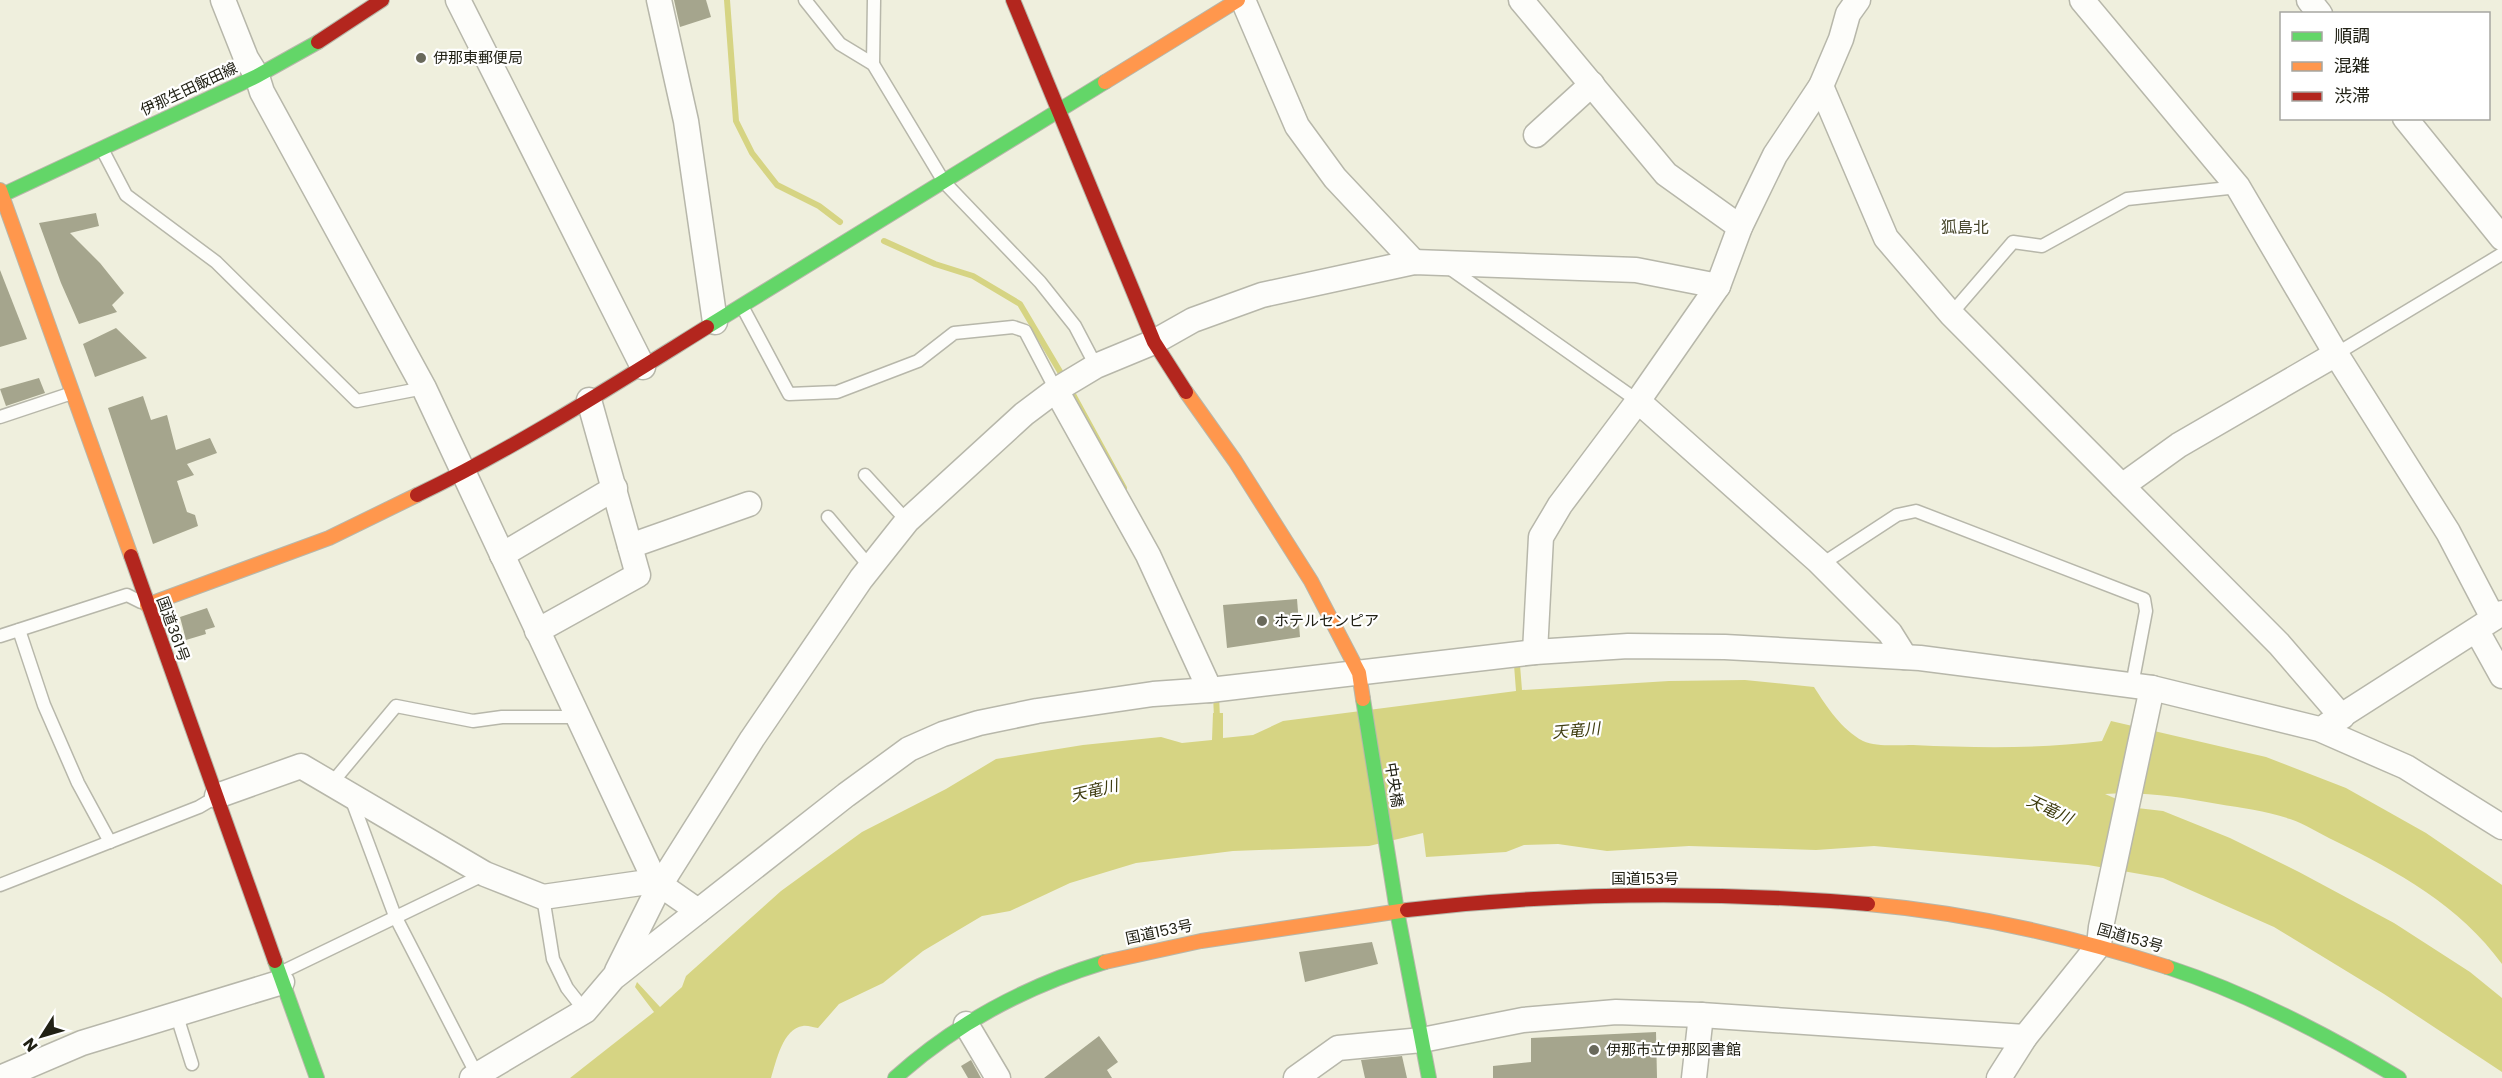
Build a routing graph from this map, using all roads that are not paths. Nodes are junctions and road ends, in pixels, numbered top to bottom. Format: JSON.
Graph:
{"nodes":[{"id":1,"x":223,"y":0,"type":"edge"},
{"id":2,"x":382,"y":0,"type":"edge"},
{"id":3,"x":458,"y":0,"type":"edge"},
{"id":4,"x":659,"y":0,"type":"edge"},
{"id":5,"x":805,"y":0,"type":"edge"},
{"id":6,"x":874,"y":0,"type":"edge"},
{"id":7,"x":1013,"y":0,"type":"edge"},
{"id":8,"x":1238,"y":0,"type":"edge"},
{"id":9,"x":1243,"y":0,"type":"edge"},
{"id":10,"x":1521,"y":0,"type":"edge"},
{"id":11,"x":2082,"y":0,"type":"edge"},
{"id":12,"x":2309,"y":0,"type":"edge"},
{"id":13,"x":1848,"y":5,"type":"edge"},
{"id":14,"x":2318,"y":12,"type":"edge"},
{"id":15,"x":873,"y":64,"type":"junction"},
{"id":16,"x":256,"y":76,"type":"junction"},
{"id":17,"x":1592,"y":84,"type":"junction"},
{"id":18,"x":1821,"y":86,"type":"junction"},
{"id":19,"x":1058,"y":110,"type":"junction"},
{"id":20,"x":2407,"y":120,"type":"edge"},
{"id":21,"x":1536,"y":135,"type":"dead end"},
{"id":22,"x":102,"y":149,"type":"junction"},
{"id":23,"x":944,"y":182,"type":"junction"},
{"id":24,"x":2238,"y":186,"type":"junction"},
{"id":25,"x":1,"y":194,"type":"edge"},
{"id":26,"x":1740,"y":227,"type":"junction"},
{"id":27,"x":2502,"y":238,"type":"edge"},
{"id":28,"x":2502,"y":254,"type":"edge"},
{"id":29,"x":1414,"y":262,"type":"junction"},
{"id":30,"x":1442,"y":263,"type":"junction"},
{"id":31,"x":1718,"y":286,"type":"junction"},
{"id":32,"x":741,"y":306,"type":"junction"},
{"id":33,"x":1950,"y":314,"type":"junction"},
{"id":34,"x":715,"y":322,"type":"junction"},
{"id":35,"x":1154,"y":342,"type":"junction"},
{"id":36,"x":2336,"y":354,"type":"junction"},
{"id":37,"x":1096,"y":366,"type":"junction"},
{"id":38,"x":643,"y":367,"type":"junction"},
{"id":39,"x":424,"y":388,"type":"junction"},
{"id":40,"x":1056,"y":390,"type":"junction"},
{"id":41,"x":74,"y":393,"type":"junction"},
{"id":42,"x":589,"y":400,"type":"junction"},
{"id":43,"x":1638,"y":401,"type":"junction"},
{"id":44,"x":0,"y":417,"type":"edge"},
{"id":45,"x":463,"y":473,"type":"junction"},
{"id":46,"x":865,"y":475,"type":"dead end"},
{"id":47,"x":2122,"y":486,"type":"junction"},
{"id":48,"x":615,"y":488,"type":"junction"},
{"id":49,"x":749,"y":504,"type":"dead end"},
{"id":50,"x":828,"y":517,"type":"dead end"},
{"id":51,"x":907,"y":521,"type":"junction"},
{"id":52,"x":630,"y":546,"type":"junction"},
{"id":53,"x":502,"y":555,"type":"junction"},
{"id":54,"x":1822,"y":564,"type":"junction"},
{"id":55,"x":870,"y":567,"type":"junction"},
{"id":56,"x":147,"y":606,"type":"junction"},
{"id":57,"x":2491,"y":621,"type":"edge"},
{"id":58,"x":19,"y":630,"type":"junction"},
{"id":59,"x":537,"y":631,"type":"junction"},
{"id":60,"x":0,"y":636,"type":"edge"},
{"id":61,"x":1535,"y":652,"type":"junction"},
{"id":62,"x":1905,"y":657,"type":"junction"},
{"id":63,"x":2502,"y":676,"type":"edge"},
{"id":64,"x":1360,"y":678,"type":"junction"},
{"id":65,"x":1210,"y":690,"type":"junction"},
{"id":66,"x":2144,"y":691,"type":"junction"},
{"id":67,"x":578,"y":717,"type":"junction"},
{"id":68,"x":2342,"y":717,"type":"junction"},
{"id":69,"x":2319,"y":729,"type":"junction"},
{"id":70,"x":340,"y":788,"type":"junction"},
{"id":71,"x":217,"y":796,"type":"junction"},
{"id":72,"x":2502,"y":827,"type":"edge"},
{"id":73,"x":110,"y":842,"type":"junction"},
{"id":74,"x":485,"y":874,"type":"junction"},
{"id":75,"x":658,"y":883,"type":"junction"},
{"id":76,"x":0,"y":885,"type":"edge"},
{"id":77,"x":543,"y":897,"type":"junction"},
{"id":78,"x":1397,"y":910,"type":"junction"},
{"id":79,"x":698,"y":911,"type":"junction"},
{"id":80,"x":395,"y":916,"type":"junction"},
{"id":81,"x":2100,"y":936,"type":"junction"},
{"id":82,"x":280,"y":978,"type":"junction"},
{"id":83,"x":613,"y":978,"type":"junction"},
{"id":84,"x":585,"y":1011,"type":"junction"},
{"id":85,"x":176,"y":1013,"type":"junction"},
{"id":86,"x":1701,"y":1015,"type":"junction"},
{"id":87,"x":966,"y":1024,"type":"junction"},
{"id":88,"x":2025,"y":1037,"type":"junction"},
{"id":89,"x":1422,"y":1040,"type":"junction"},
{"id":90,"x":192,"y":1064,"type":"dead end"},
{"id":91,"x":2386,"y":1075,"type":"edge"},
{"id":92,"x":475,"y":1076,"type":"edge"},
{"id":93,"x":0,"y":1078,"type":"edge"},
{"id":94,"x":317,"y":1078,"type":"edge"},
{"id":95,"x":896,"y":1078,"type":"edge"},
{"id":96,"x":998,"y":1078,"type":"edge"},
{"id":97,"x":1296,"y":1078,"type":"edge"},
{"id":98,"x":1429,"y":1078,"type":"edge"},
{"id":99,"x":1694,"y":1078,"type":"edge"},
{"id":100,"x":1999,"y":1078,"type":"edge"}],
"edges":[{"from":1,"to":16,"type":"street"},
{"from":2,"to":16,"type":"main road","name":"伊那生田飯田線"},
{"from":3,"to":38,"type":"street"},
{"from":4,"to":34,"type":"street"},
{"from":5,"to":15,"type":"lane"},
{"from":6,"to":15,"type":"lane"},
{"from":7,"to":19,"type":"main road","name":"中央橋"},
{"from":8,"to":19,"type":"main road"},
{"from":9,"to":29,"type":"street"},
{"from":10,"to":17,"type":"street"},
{"from":11,"to":24,"type":"street"},
{"from":12,"to":14,"type":"street"},
{"from":13,"to":18,"type":"street"},
{"from":15,"to":23,"type":"lane"},
{"from":16,"to":22,"type":"main road","name":"伊那生田飯田線"},
{"from":16,"to":39,"type":"street"},
{"from":17,"to":21,"type":"street"},
{"from":17,"to":26,"type":"street"},
{"from":18,"to":26,"type":"street"},
{"from":18,"to":33,"type":"street"},
{"from":19,"to":23,"type":"main road"},
{"from":19,"to":35,"type":"main road","name":"中央橋"},
{"from":20,"to":27,"type":"street"},
{"from":22,"to":25,"type":"main road","name":"伊那生田飯田線"},
{"from":22,"to":39,"type":"lane"},
{"from":23,"to":32,"type":"main road"},
{"from":23,"to":37,"type":"lane"},
{"from":24,"to":33,"type":"lane"},
{"from":24,"to":36,"type":"street"},
{"from":25,"to":41,"type":"main road","name":"国道361号"},
{"from":26,"to":31,"type":"street"},
{"from":28,"to":36,"type":"lane"},
{"from":29,"to":30,"type":"street"},
{"from":29,"to":35,"type":"street"},
{"from":30,"to":31,"type":"street"},
{"from":30,"to":43,"type":"lane"},
{"from":31,"to":43,"type":"street"},
{"from":32,"to":34,"type":"main road"},
{"from":32,"to":40,"type":"lane"},
{"from":33,"to":47,"type":"street"},
{"from":34,"to":38,"type":"main road"},
{"from":35,"to":37,"type":"street"},
{"from":35,"to":64,"type":"main road","name":"中央橋"},
{"from":36,"to":47,"type":"street"},
{"from":36,"to":57,"type":"street"},
{"from":37,"to":40,"type":"street"},
{"from":38,"to":42,"type":"main road"},
{"from":39,"to":45,"type":"street"},
{"from":40,"to":51,"type":"street"},
{"from":40,"to":65,"type":"street"},
{"from":41,"to":44,"type":"lane"},
{"from":41,"to":56,"type":"main road","name":"国道361号"},
{"from":42,"to":45,"type":"main road"},
{"from":42,"to":48,"type":"street"},
{"from":43,"to":54,"type":"street"},
{"from":43,"to":61,"type":"street"},
{"from":45,"to":53,"type":"street"},
{"from":45,"to":56,"type":"main road"},
{"from":46,"to":51,"type":"lane"},
{"from":47,"to":68,"type":"street"},
{"from":48,"to":52,"type":"street"},
{"from":48,"to":53,"type":"street"},
{"from":49,"to":52,"type":"street"},
{"from":50,"to":55,"type":"lane"},
{"from":51,"to":55,"type":"street"},
{"from":52,"to":59,"type":"street"},
{"from":53,"to":59,"type":"street"},
{"from":54,"to":62,"type":"street"},
{"from":54,"to":66,"type":"lane"},
{"from":55,"to":75,"type":"street"},
{"from":56,"to":58,"type":"lane"},
{"from":56,"to":71,"type":"main road","name":"国道361号"},
{"from":57,"to":63,"type":"street"},
{"from":57,"to":68,"type":"street"},
{"from":58,"to":60,"type":"lane"},
{"from":58,"to":73,"type":"lane"},
{"from":59,"to":67,"type":"street"},
{"from":61,"to":62,"type":"street"},
{"from":61,"to":64,"type":"street"},
{"from":62,"to":66,"type":"street"},
{"from":64,"to":65,"type":"street"},
{"from":64,"to":78,"type":"main road","name":"中央橋"},
{"from":65,"to":79,"type":"street"},
{"from":66,"to":69,"type":"street"},
{"from":66,"to":81,"type":"street"},
{"from":67,"to":70,"type":"lane"},
{"from":67,"to":75,"type":"street"},
{"from":68,"to":69,"type":"street"},
{"from":69,"to":72,"type":"street"},
{"from":70,"to":71,"type":"street"},
{"from":70,"to":74,"type":"street"},
{"from":70,"to":80,"type":"lane"},
{"from":71,"to":73,"type":"lane"},
{"from":71,"to":82,"type":"main road","name":"国道361号"},
{"from":73,"to":76,"type":"lane"},
{"from":74,"to":77,"type":"street"},
{"from":74,"to":80,"type":"lane"},
{"from":75,"to":77,"type":"street"},
{"from":75,"to":79,"type":"street"},
{"from":75,"to":83,"type":"street"},
{"from":77,"to":84,"type":"lane"},
{"from":78,"to":81,"type":"main road","name":"国道153号"},
{"from":78,"to":87,"type":"main road","name":"国道153号"},
{"from":78,"to":89,"type":"main road","name":"中央橋"},
{"from":79,"to":83,"type":"street"},
{"from":80,"to":82,"type":"lane"},
{"from":80,"to":92,"type":"lane"},
{"from":81,"to":88,"type":"street"},
{"from":81,"to":91,"type":"main road","name":"国道153号"},
{"from":82,"to":85,"type":"street"},
{"from":82,"to":94,"type":"main road","name":"国道361号"},
{"from":83,"to":84,"type":"street"},
{"from":84,"to":92,"type":"street"},
{"from":85,"to":90,"type":"lane"},
{"from":85,"to":93,"type":"street"},
{"from":86,"to":88,"type":"street"},
{"from":86,"to":89,"type":"street"},
{"from":86,"to":99,"type":"street"},
{"from":87,"to":95,"type":"main road","name":"国道153号"},
{"from":87,"to":96,"type":"street"},
{"from":88,"to":100,"type":"street"},
{"from":89,"to":97,"type":"street"},
{"from":89,"to":98,"type":"main road","name":"中央橋"}]}
